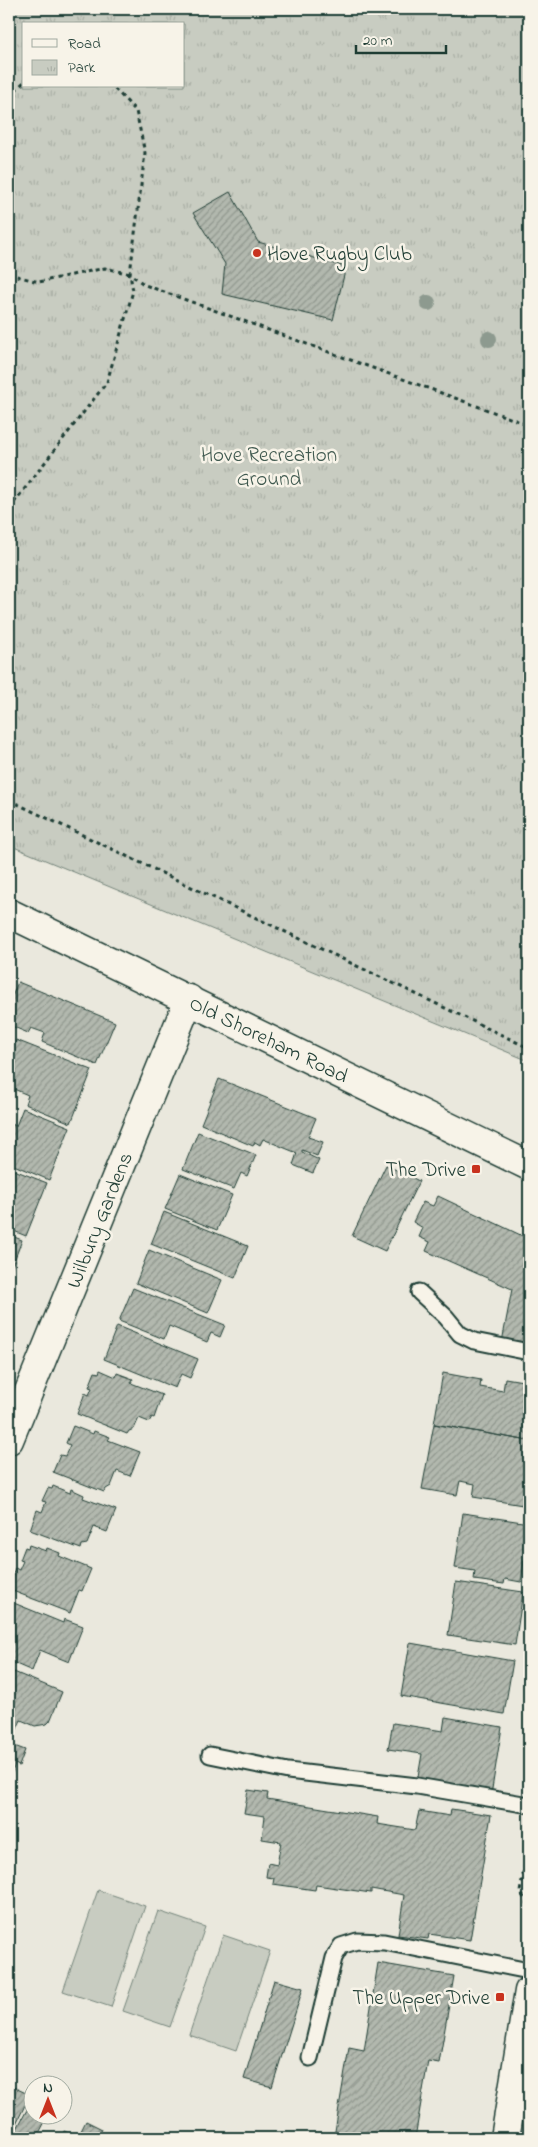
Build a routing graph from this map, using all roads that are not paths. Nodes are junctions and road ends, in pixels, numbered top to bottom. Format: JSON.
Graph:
{"nodes":[{"id":1,"x":9,"y":913,"type":"edge"},
{"id":2,"x":189,"y":999,"type":"junction"},
{"id":3,"x":529,"y":1166,"type":"edge"},
{"id":4,"x":419,"y":1292,"type":"dead end"},
{"id":5,"x":529,"y":1352,"type":"edge"},
{"id":6,"x":9,"y":1440,"type":"edge"},
{"id":7,"x":210,"y":1755,"type":"dead end"},
{"id":8,"x":529,"y":1805,"type":"edge"},
{"id":9,"x":529,"y":1971,"type":"edge"},
{"id":10,"x":529,"y":1991,"type":"edge"},
{"id":11,"x":310,"y":2058,"type":"dead end"},
{"id":12,"x":505,"y":2138,"type":"edge"}],
"edges":[{"from":1,"to":2,"type":"main road","name":"Old Shoreham Road"},
{"from":2,"to":3,"type":"main road","name":"Old Shoreham Road"},
{"from":2,"to":6,"type":"main road","name":"Wilbury Gardens"},
{"from":4,"to":5,"type":"lane"},
{"from":7,"to":8,"type":"lane"},
{"from":9,"to":11,"type":"lane"},
{"from":10,"to":12,"type":"main road"}]}
